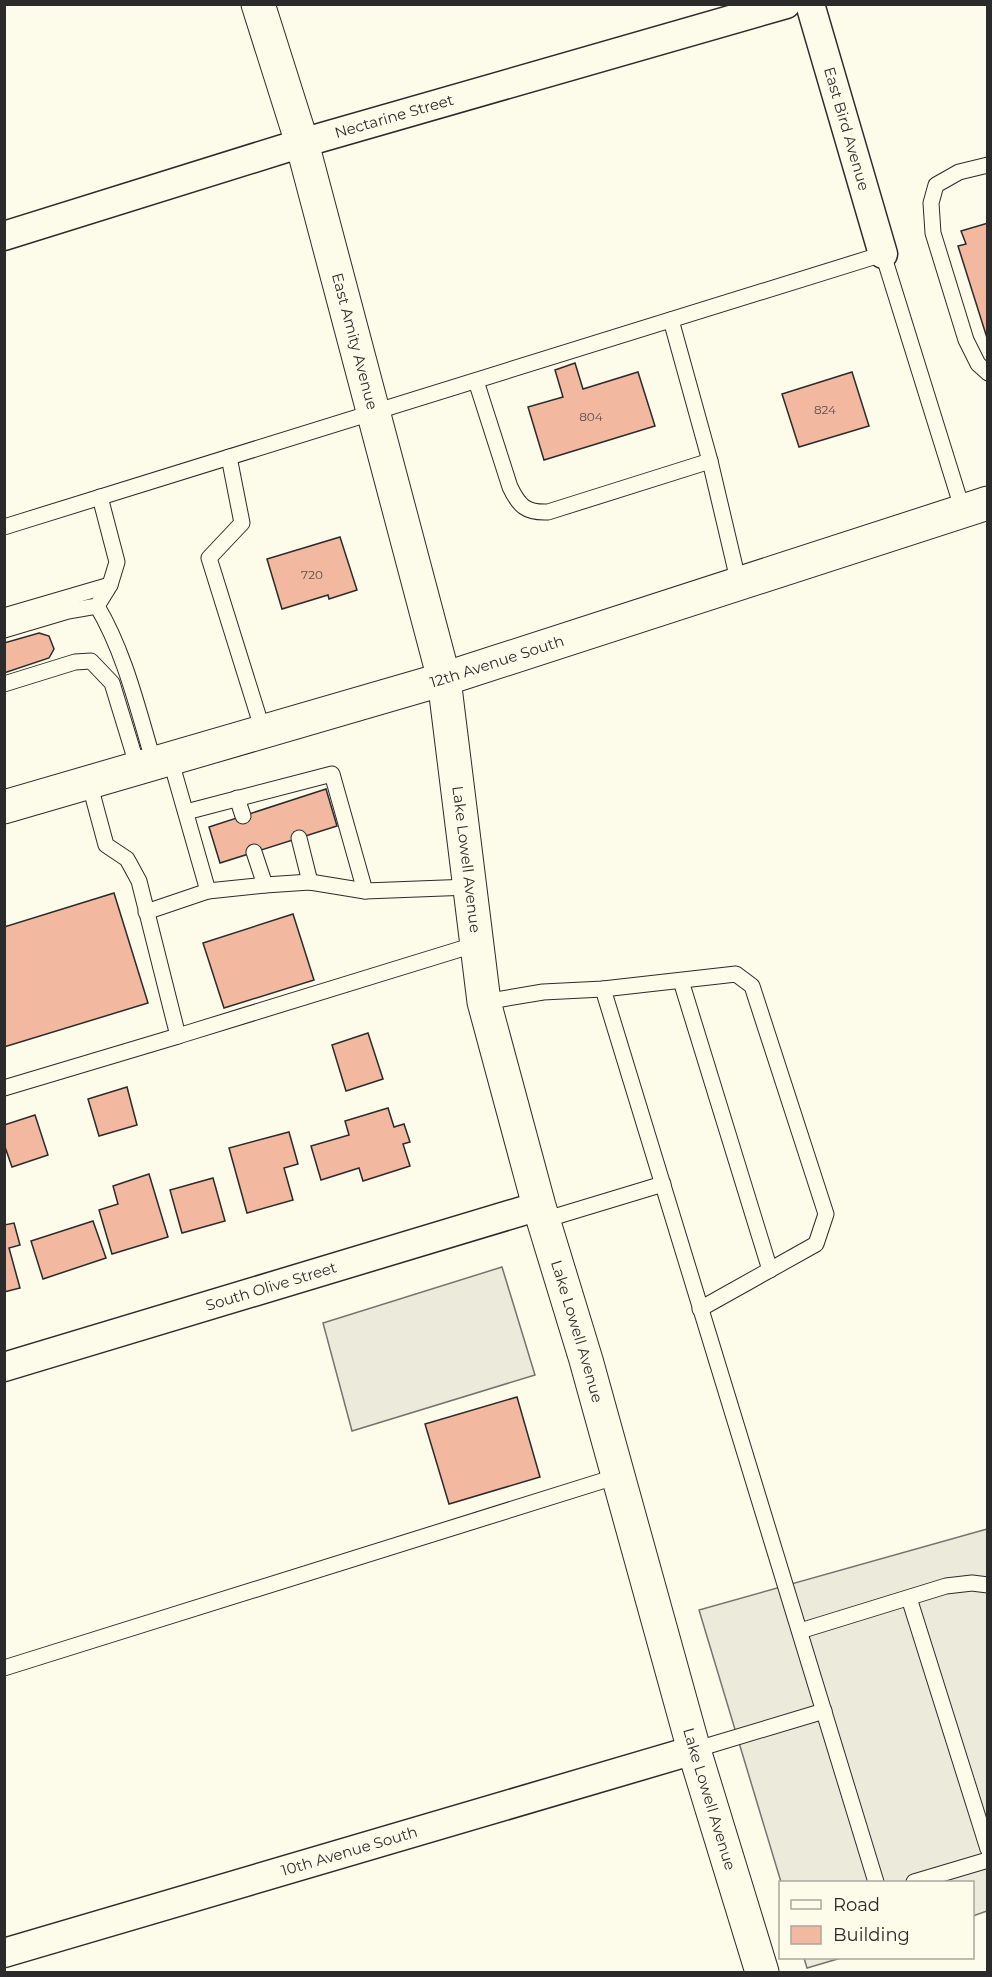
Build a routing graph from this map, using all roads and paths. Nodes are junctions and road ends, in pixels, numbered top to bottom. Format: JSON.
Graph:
{"nodes":[{"id":1,"x":258,"y":4,"type":"edge"},
{"id":2,"x":786,"y":4,"type":"edge"},
{"id":3,"x":810,"y":4,"type":"edge"},
{"id":4,"x":302,"y":143,"type":"junction"},
{"id":5,"x":987,"y":165,"type":"edge"},
{"id":6,"x":4,"y":236,"type":"edge"},
{"id":7,"x":883,"y":254,"type":"junction"},
{"id":8,"x":671,"y":320,"type":"junction"},
{"id":9,"x":987,"y":374,"type":"edge"},
{"id":10,"x":476,"y":381,"type":"junction"},
{"id":11,"x":374,"y":413,"type":"junction"},
{"id":12,"x":229,"y":457,"type":"junction"},
{"id":13,"x":710,"y":461,"type":"junction"},
{"id":14,"x":100,"y":497,"type":"junction"},
{"id":15,"x":975,"y":507,"type":"edge"},
{"id":16,"x":4,"y":527,"type":"edge"},
{"id":17,"x":739,"y":584,"type":"junction"},
{"id":18,"x":110,"y":585,"type":"junction"},
{"id":19,"x":97,"y":606,"type":"junction"},
{"id":20,"x":4,"y":616,"type":"edge"},
{"id":21,"x":4,"y":630,"type":"edge"},
{"id":22,"x":444,"y":679,"type":"junction"},
{"id":23,"x":4,"y":684,"type":"edge"},
{"id":24,"x":263,"y":731,"type":"junction"},
{"id":25,"x":154,"y":763,"type":"junction"},
{"id":26,"x":89,"y":782,"type":"junction"},
{"id":27,"x":283,"y":785,"type":"junction"},
{"id":28,"x":237,"y":798,"type":"junction"},
{"id":29,"x":288,"y":801,"type":"dead end"},
{"id":30,"x":4,"y":807,"type":"edge"},
{"id":31,"x":186,"y":812,"type":"junction"},
{"id":32,"x":243,"y":816,"type":"dead end"},
{"id":33,"x":299,"y":838,"type":"dead end"},
{"id":34,"x":254,"y":852,"type":"dead end"},
{"id":35,"x":310,"y":882,"type":"junction"},
{"id":36,"x":265,"y":885,"type":"junction"},
{"id":37,"x":470,"y":887,"type":"junction"},
{"id":38,"x":208,"y":891,"type":"junction"},
{"id":39,"x":365,"y":891,"type":"junction"},
{"id":40,"x":146,"y":912,"type":"junction"},
{"id":41,"x":477,"y":944,"type":"junction"},
{"id":42,"x":681,"y":981,"type":"junction"},
{"id":43,"x":603,"y":989,"type":"junction"},
{"id":44,"x":484,"y":1002,"type":"junction"},
{"id":45,"x":178,"y":1036,"type":"junction"},
{"id":46,"x":4,"y":1088,"type":"edge"},
{"id":47,"x":663,"y":1184,"type":"junction"},
{"id":48,"x":542,"y":1213,"type":"junction"},
{"id":49,"x":770,"y":1270,"type":"junction"},
{"id":50,"x":700,"y":1309,"type":"junction"},
{"id":51,"x":4,"y":1367,"type":"edge"},
{"id":52,"x":618,"y":1476,"type":"junction"},
{"id":53,"x":987,"y":1585,"type":"edge"},
{"id":54,"x":909,"y":1598,"type":"junction"},
{"id":55,"x":800,"y":1631,"type":"junction"},
{"id":56,"x":4,"y":1668,"type":"edge"},
{"id":57,"x":824,"y":1711,"type":"junction"},
{"id":58,"x":694,"y":1750,"type":"junction"},
{"id":59,"x":980,"y":1801,"type":"edge"},
{"id":60,"x":987,"y":1850,"type":"edge"},
{"id":61,"x":987,"y":1860,"type":"edge"},
{"id":62,"x":876,"y":1881,"type":"edge"},
{"id":63,"x":917,"y":1881,"type":"edge"},
{"id":64,"x":4,"y":1953,"type":"edge"},
{"id":65,"x":762,"y":1972,"type":"edge"}],
"edges":[{"from":1,"to":4,"type":"main road","name":"East Amity Avenue"},
{"from":2,"to":4,"type":"street","name":"Nectarine Street"},
{"from":3,"to":7,"type":"street","name":"East Bird Avenue"},
{"from":4,"to":6,"type":"street","name":"Nectarine Street"},
{"from":4,"to":11,"type":"main road","name":"East Amity Avenue"},
{"from":5,"to":9,"type":"lane"},
{"from":7,"to":8,"type":"lane"},
{"from":7,"to":15,"type":"lane"},
{"from":8,"to":10,"type":"lane"},
{"from":8,"to":13,"type":"lane"},
{"from":10,"to":11,"type":"lane"},
{"from":10,"to":13,"type":"lane"},
{"from":11,"to":12,"type":"lane"},
{"from":11,"to":22,"type":"main road","name":"East Amity Avenue"},
{"from":12,"to":14,"type":"lane"},
{"from":12,"to":24,"type":"lane"},
{"from":13,"to":17,"type":"lane"},
{"from":14,"to":16,"type":"lane"},
{"from":14,"to":18,"type":"lane"},
{"from":15,"to":17,"type":"main road","name":"12th Avenue South"},
{"from":17,"to":22,"type":"main road","name":"12th Avenue South"},
{"from":18,"to":19,"type":"lane"},
{"from":18,"to":20,"type":"lane"},
{"from":19,"to":21,"type":"lane"},
{"from":19,"to":25,"type":"lane"},
{"from":22,"to":24,"type":"main road","name":"12th Avenue South"},
{"from":22,"to":37,"type":"main road","name":"Lake Lowell Avenue"},
{"from":23,"to":25,"type":"lane"},
{"from":24,"to":25,"type":"main road","name":"12th Avenue South"},
{"from":25,"to":26,"type":"main road","name":"12th Avenue South"},
{"from":25,"to":31,"type":"lane"},
{"from":26,"to":30,"type":"main road","name":"12th Avenue South"},
{"from":26,"to":40,"type":"lane"},
{"from":27,"to":28,"type":"lane"},
{"from":27,"to":29,"type":"lane"},
{"from":27,"to":39,"type":"lane"},
{"from":28,"to":31,"type":"lane"},
{"from":28,"to":32,"type":"lane"},
{"from":31,"to":38,"type":"lane"},
{"from":33,"to":35,"type":"lane"},
{"from":34,"to":36,"type":"lane"},
{"from":35,"to":36,"type":"lane"},
{"from":35,"to":39,"type":"lane"},
{"from":36,"to":38,"type":"lane"},
{"from":37,"to":39,"type":"lane"},
{"from":37,"to":41,"type":"main road","name":"Lake Lowell Avenue"},
{"from":38,"to":40,"type":"lane"},
{"from":40,"to":45,"type":"lane"},
{"from":41,"to":44,"type":"main road","name":"Lake Lowell Avenue"},
{"from":41,"to":45,"type":"lane"},
{"from":42,"to":43,"type":"lane"},
{"from":42,"to":49,"type":"lane"},
{"from":42,"to":49,"type":"lane"},
{"from":43,"to":44,"type":"lane"},
{"from":43,"to":47,"type":"lane"},
{"from":44,"to":48,"type":"main road","name":"Lake Lowell Avenue"},
{"from":45,"to":46,"type":"lane"},
{"from":47,"to":48,"type":"lane"},
{"from":47,"to":50,"type":"lane"},
{"from":48,"to":51,"type":"street","name":"South Olive Street"},
{"from":48,"to":52,"type":"main road","name":"Lake Lowell Avenue"},
{"from":49,"to":50,"type":"lane"},
{"from":50,"to":55,"type":"lane"},
{"from":52,"to":56,"type":"lane"},
{"from":52,"to":58,"type":"main road","name":"Lake Lowell Avenue"},
{"from":53,"to":54,"type":"lane"},
{"from":54,"to":55,"type":"lane"},
{"from":54,"to":59,"type":"lane"},
{"from":55,"to":57,"type":"lane"},
{"from":57,"to":58,"type":"lane"},
{"from":57,"to":62,"type":"lane"},
{"from":58,"to":64,"type":"street","name":"10th Avenue South"},
{"from":58,"to":65,"type":"main road","name":"Lake Lowell Avenue"},
{"from":59,"to":60,"type":"lane"},
{"from":61,"to":63,"type":"lane"}]}
